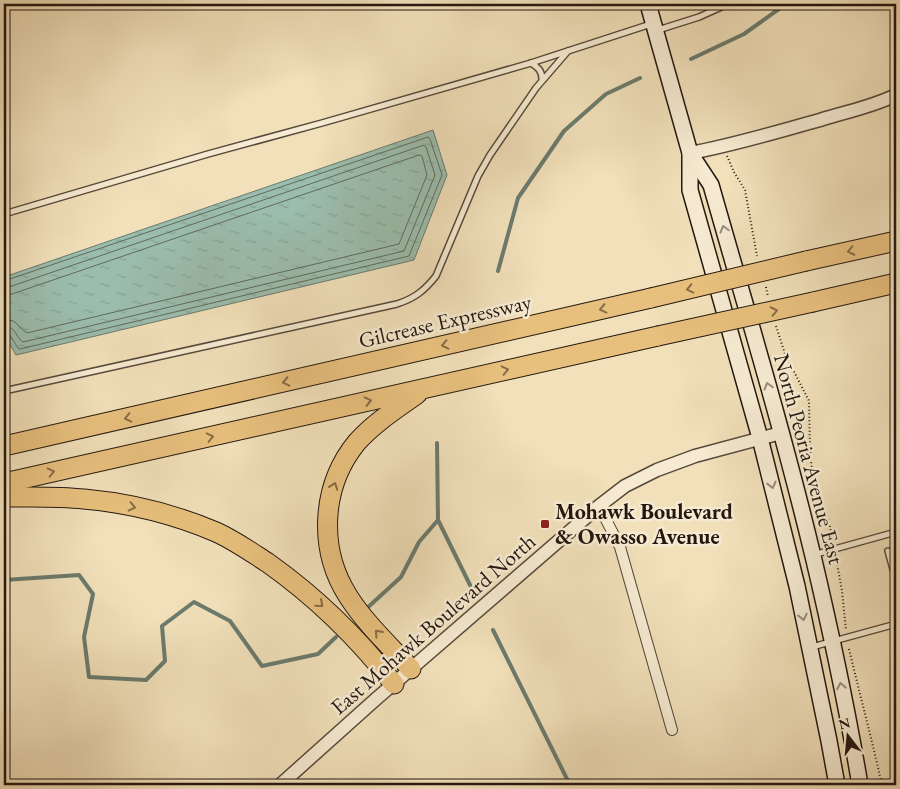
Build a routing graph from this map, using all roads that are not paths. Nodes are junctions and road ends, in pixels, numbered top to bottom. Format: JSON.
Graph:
{"nodes":[{"id":1,"x":648,"y":4,"type":"edge"},
{"id":2,"x":728,"y":4,"type":"edge"},
{"id":3,"x":655,"y":27,"type":"junction"},
{"id":4,"x":568,"y":51,"type":"junction"},
{"id":5,"x":531,"y":63,"type":"junction"},
{"id":6,"x":542,"y":79,"type":"junction"},
{"id":7,"x":896,"y":95,"type":"edge"},
{"id":8,"x":690,"y":153,"type":"junction"},
{"id":9,"x":4,"y":214,"type":"edge"},
{"id":10,"x":896,"y":242,"type":"edge"},
{"id":11,"x":896,"y":284,"type":"edge"},
{"id":12,"x":424,"y":389,"type":"junction"},
{"id":13,"x":4,"y":391,"type":"edge"},
{"id":14,"x":781,"y":433,"type":"junction"},
{"id":15,"x":760,"y":438,"type":"junction"},
{"id":16,"x":4,"y":446,"type":"edge"},
{"id":17,"x":4,"y":483,"type":"edge"},
{"id":18,"x":4,"y":497,"type":"edge"},
{"id":19,"x":600,"y":506,"type":"junction"},
{"id":20,"x":896,"y":532,"type":"edge"},
{"id":21,"x":888,"y":551,"type":"dead end"},
{"id":22,"x":813,"y":555,"type":"junction"},
{"id":23,"x":896,"y":580,"type":"edge"},
{"id":24,"x":896,"y":624,"type":"edge"},
{"id":25,"x":833,"y":642,"type":"junction"},
{"id":26,"x":809,"y":647,"type":"junction"},
{"id":27,"x":411,"y":669,"type":"junction"},
{"id":28,"x":394,"y":684,"type":"junction"},
{"id":29,"x":672,"y":730,"type":"dead end"},
{"id":30,"x":280,"y":785,"type":"edge"},
{"id":31,"x":837,"y":785,"type":"edge"},
{"id":32,"x":860,"y":785,"type":"edge"}],
"edges":[{"from":1,"to":3,"type":"main road","name":"North Peoria Avenue East"},
{"from":2,"to":3,"type":"lane"},
{"from":3,"to":4,"type":"lane"},
{"from":3,"to":8,"type":"main road","name":"North Peoria Avenue East"},
{"from":4,"to":5,"type":"lane"},
{"from":4,"to":6,"type":"lane"},
{"from":5,"to":6,"type":"lane"},
{"from":5,"to":9,"type":"lane"},
{"from":6,"to":13,"type":"lane"},
{"from":7,"to":8,"type":"street"},
{"from":14,"to":8,"type":"main road","name":"North Peoria Avenue East","one_way":true},
{"from":8,"to":15,"type":"main road","name":"North Peoria Avenue East"},
{"from":10,"to":16,"type":"highway","name":"Gilcrease Expressway","one_way":true,"bridge":true},
{"from":12,"to":11,"type":"highway","one_way":true,"bridge":true},
{"from":17,"to":12,"type":"highway","one_way":true},
{"from":27,"to":12,"type":"highway","one_way":true},
{"from":14,"to":15,"type":"street","name":"East Mohawk Boulevard North"},
{"from":14,"to":22,"type":"main road","name":"North Peoria Avenue East"},
{"from":15,"to":19,"type":"street","name":"East Mohawk Boulevard North"},
{"from":15,"to":26,"type":"main road","name":"North Peoria Avenue East","one_way":true},
{"from":18,"to":28,"type":"highway","one_way":true},
{"from":19,"to":27,"type":"street","name":"East Mohawk Boulevard North"},
{"from":19,"to":29,"type":"street"},
{"from":20,"to":22,"type":"lane"},
{"from":21,"to":23,"type":"lane"},
{"from":22,"to":25,"type":"main road","name":"North Peoria Avenue East"},
{"from":24,"to":25,"type":"lane"},
{"from":25,"to":26,"type":"lane"},
{"from":32,"to":25,"type":"main road","name":"North Peoria Avenue East","one_way":true},
{"from":26,"to":31,"type":"main road","name":"North Peoria Avenue East"},
{"from":27,"to":28,"type":"street","name":"East Mohawk Boulevard North"},
{"from":28,"to":30,"type":"street","name":"East Mohawk Boulevard North"}]}
